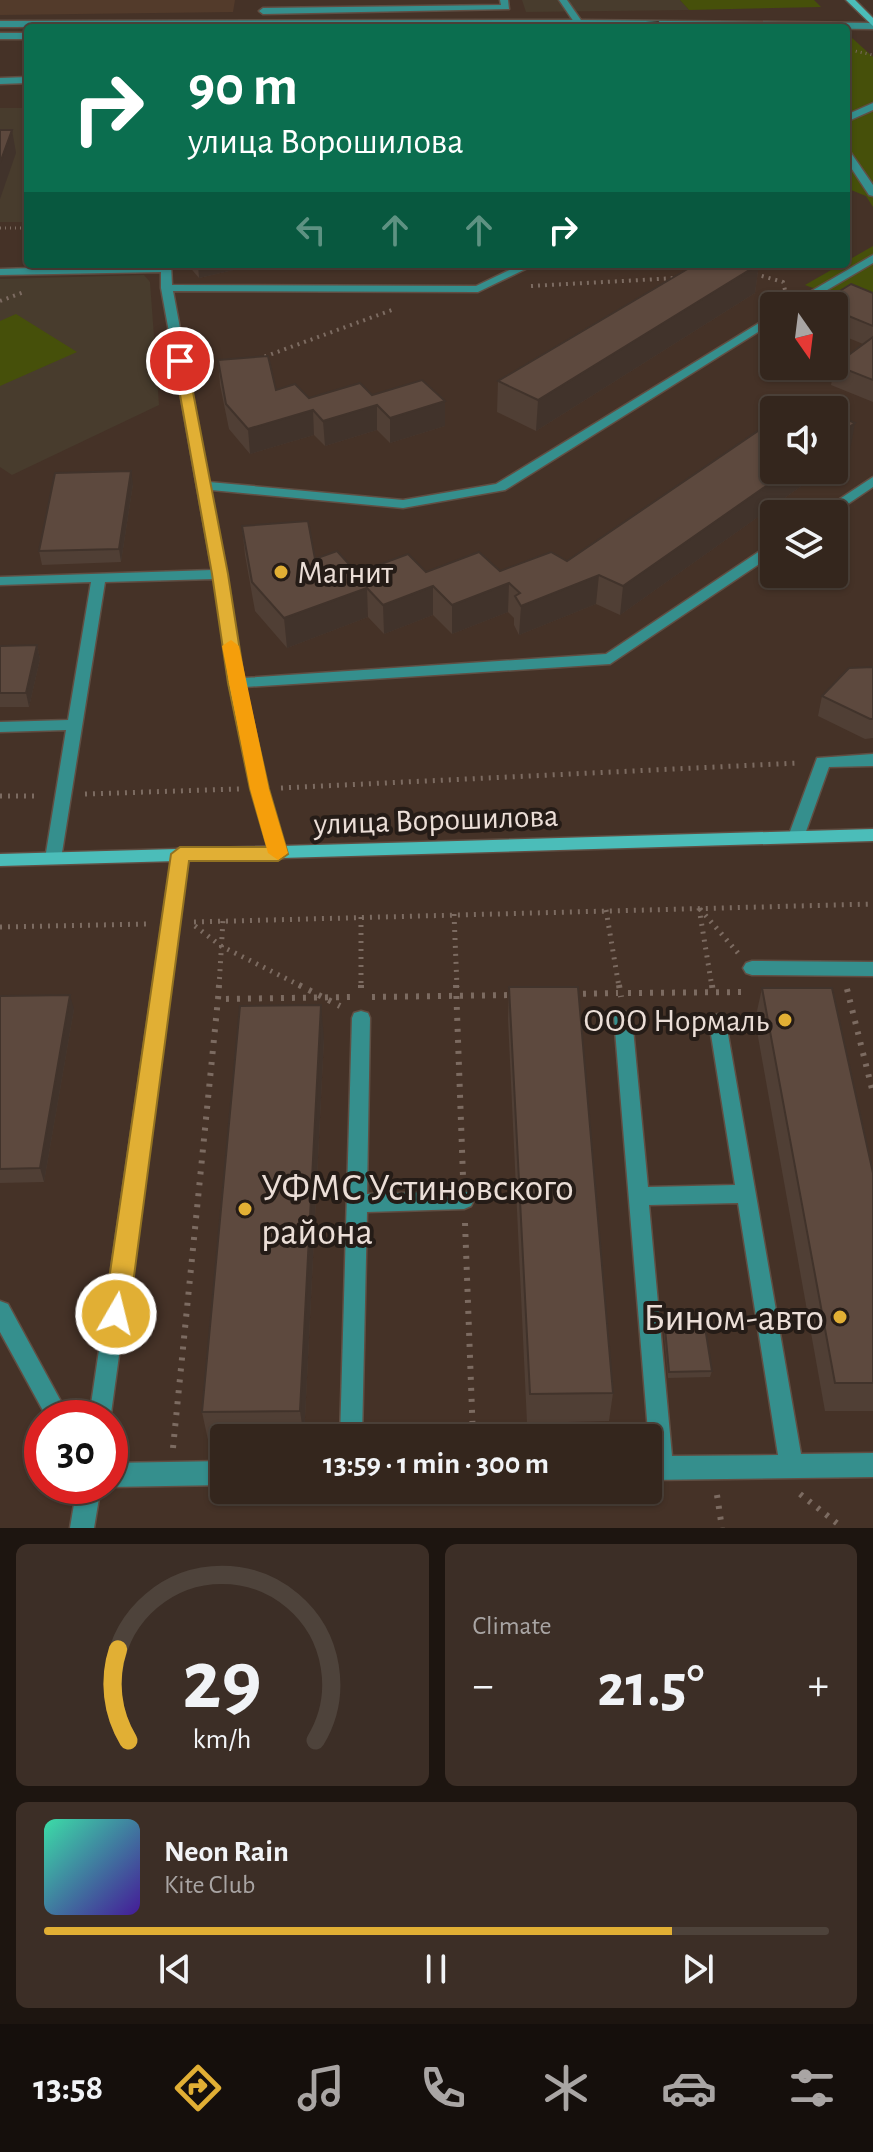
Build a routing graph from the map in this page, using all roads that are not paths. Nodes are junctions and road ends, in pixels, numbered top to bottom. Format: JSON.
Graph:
{"nodes":[{"id":1,"x":265,"y":0,"type":"edge"},
{"id":2,"x":504,"y":0,"type":"edge"},
{"id":3,"x":850,"y":0,"type":"edge"},
{"id":4,"x":565,"y":1,"type":"edge"},
{"id":5,"x":860,"y":10,"type":"junction"},
{"id":6,"x":263,"y":11,"type":"junction"},
{"id":7,"x":260,"y":23,"type":"junction"},
{"id":8,"x":0,"y":24,"type":"edge"},
{"id":9,"x":24,"y":24,"type":"edge"},
{"id":10,"x":240,"y":24,"type":"edge"},
{"id":11,"x":420,"y":24,"type":"edge"},
{"id":12,"x":579,"y":24,"type":"edge"},
{"id":13,"x":873,"y":25,"type":"edge"},
{"id":14,"x":850,"y":27,"type":"edge"},
{"id":15,"x":850,"y":30,"type":"edge"},
{"id":16,"x":850,"y":31,"type":"edge"},
{"id":17,"x":0,"y":36,"type":"edge"},
{"id":18,"x":24,"y":36,"type":"edge"},
{"id":19,"x":873,"y":37,"type":"edge"},
{"id":20,"x":24,"y":80,"type":"edge"},
{"id":21,"x":0,"y":81,"type":"edge"},
{"id":22,"x":873,"y":106,"type":"edge"},
{"id":23,"x":850,"y":117,"type":"edge"},
{"id":24,"x":850,"y":158,"type":"edge"},
{"id":25,"x":873,"y":193,"type":"edge"},
{"id":26,"x":873,"y":258,"type":"edge"},
{"id":27,"x":110,"y":268,"type":"edge"},
{"id":28,"x":165,"y":268,"type":"edge"},
{"id":29,"x":523,"y":268,"type":"edge"},
{"id":30,"x":0,"y":272,"type":"edge"},
{"id":31,"x":167,"y":288,"type":"junction"},
{"id":32,"x":816,"y":292,"type":"edge"},
{"id":33,"x":760,"y":326,"type":"edge"},
{"id":34,"x":873,"y":481,"type":"edge"},
{"id":35,"x":203,"y":485,"type":"junction"},
{"id":36,"x":845,"y":500,"type":"edge"},
{"id":37,"x":760,"y":557,"type":"edge"},
{"id":38,"x":220,"y":574,"type":"junction"},
{"id":39,"x":99,"y":578,"type":"junction"},
{"id":40,"x":0,"y":581,"type":"edge"},
{"id":41,"x":236,"y":683,"type":"junction"},
{"id":42,"x":73,"y":725,"type":"junction"},
{"id":43,"x":0,"y":727,"type":"edge"},
{"id":44,"x":873,"y":760,"type":"edge"},
{"id":45,"x":873,"y":835,"type":"edge"},
{"id":46,"x":796,"y":837,"type":"junction"},
{"id":47,"x":180,"y":854,"type":"junction"},
{"id":48,"x":278,"y":854,"type":"junction"},
{"id":49,"x":53,"y":859,"type":"junction"},
{"id":50,"x":0,"y":860,"type":"edge"},
{"id":51,"x":752,"y":968,"type":"road end"},
{"id":52,"x":873,"y":969,"type":"edge"},
{"id":53,"x":361,"y":1007,"type":"road end"},
{"id":54,"x":623,"y":1018,"type":"road end"},
{"id":55,"x":718,"y":1022,"type":"road end"},
{"id":56,"x":746,"y":1194,"type":"junction"},
{"id":57,"x":639,"y":1196,"type":"junction"},
{"id":58,"x":464,"y":1200,"type":"dead end"},
{"id":59,"x":357,"y":1203,"type":"junction"},
{"id":60,"x":0,"y":1311,"type":"edge"},
{"id":61,"x":49,"y":1400,"type":"edge"},
{"id":62,"x":103,"y":1400,"type":"edge"},
{"id":63,"x":351,"y":1424,"type":"edge"},
{"id":64,"x":652,"y":1424,"type":"edge"},
{"id":65,"x":791,"y":1465,"type":"junction"},
{"id":66,"x":873,"y":1465,"type":"edge"},
{"id":67,"x":662,"y":1468,"type":"edge"},
{"id":68,"x":210,"y":1473,"type":"edge"},
{"id":69,"x":128,"y":1475,"type":"edge"},
{"id":70,"x":86,"y":1504,"type":"edge"},
{"id":71,"x":82,"y":1528,"type":"edge"}],
"edges":[{"from":1,"to":6,"type":"street"},
{"from":2,"to":6,"type":"street"},
{"from":3,"to":5,"type":"main road"},
{"from":4,"to":12,"type":"street"},
{"from":5,"to":13,"type":"main road"},
{"from":5,"to":14,"type":"street"},
{"from":6,"to":7,"type":"street"},
{"from":7,"to":10,"type":"street"},
{"from":7,"to":11,"type":"street"},
{"from":8,"to":9,"type":"street"},
{"from":13,"to":15,"type":"street"},
{"from":16,"to":19,"type":"street"},
{"from":17,"to":18,"type":"street"},
{"from":20,"to":21,"type":"street"},
{"from":22,"to":23,"type":"street"},
{"from":24,"to":25,"type":"street"},
{"from":26,"to":32,"type":"street"},
{"from":27,"to":30,"type":"street"},
{"from":28,"to":31,"type":"street"},
{"from":29,"to":31,"type":"street"},
{"from":31,"to":35,"type":"street"},
{"from":33,"to":35,"type":"street"},
{"from":34,"to":36,"type":"street"},
{"from":35,"to":38,"type":"street"},
{"from":37,"to":41,"type":"street"},
{"from":38,"to":39,"type":"street"},
{"from":38,"to":41,"type":"street"},
{"from":39,"to":40,"type":"street"},
{"from":39,"to":42,"type":"street"},
{"from":41,"to":48,"type":"street"},
{"from":42,"to":43,"type":"street"},
{"from":42,"to":49,"type":"street"},
{"from":44,"to":46,"type":"street"},
{"from":45,"to":46,"type":"main road","name":"улица Ворошилова"},
{"from":46,"to":48,"type":"main road","name":"улица Ворошилова"},
{"from":47,"to":48,"type":"main road","name":"улица Ворошилова"},
{"from":47,"to":49,"type":"main road","name":"улица Ворошилова"},
{"from":47,"to":62,"type":"street"},
{"from":49,"to":50,"type":"main road","name":"улица Ворошилова"},
{"from":51,"to":52,"type":"street"},
{"from":53,"to":59,"type":"street"},
{"from":54,"to":57,"type":"street"},
{"from":55,"to":56,"type":"street"},
{"from":56,"to":57,"type":"street"},
{"from":56,"to":65,"type":"street"},
{"from":57,"to":64,"type":"street"},
{"from":58,"to":59,"type":"street"},
{"from":59,"to":63,"type":"street"},
{"from":60,"to":61,"type":"street"},
{"from":65,"to":66,"type":"street"},
{"from":65,"to":67,"type":"street"},
{"from":68,"to":69,"type":"street"},
{"from":70,"to":71,"type":"street"}]}
